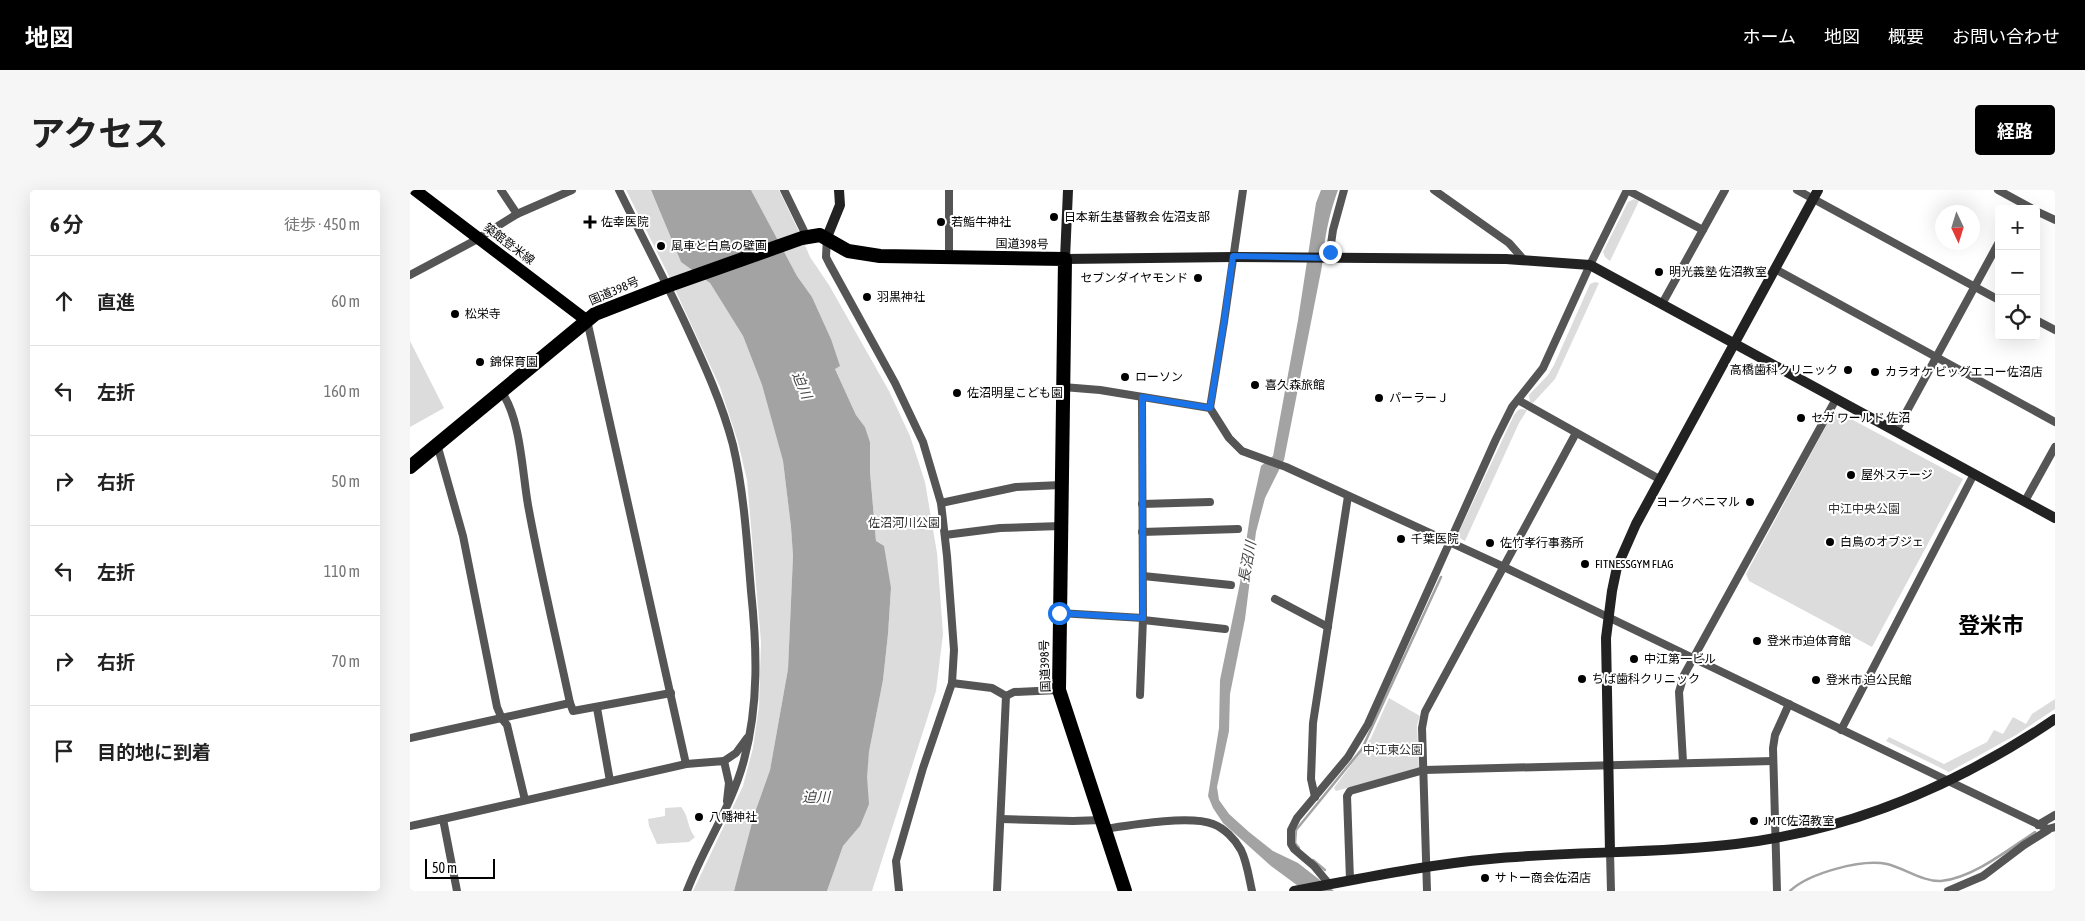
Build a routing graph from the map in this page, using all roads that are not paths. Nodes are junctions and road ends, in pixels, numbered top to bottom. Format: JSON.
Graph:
{"nodes":[{"id":1,"x":415,"y":190,"type":"edge"},
{"id":2,"x":501,"y":190,"type":"edge"},
{"id":3,"x":572,"y":190,"type":"edge"},
{"id":4,"x":619,"y":190,"type":"edge"},
{"id":5,"x":784,"y":190,"type":"edge"},
{"id":6,"x":839,"y":190,"type":"edge"},
{"id":7,"x":950,"y":190,"type":"edge"},
{"id":8,"x":1068,"y":190,"type":"edge"},
{"id":9,"x":1243,"y":190,"type":"edge"},
{"id":10,"x":1344,"y":190,"type":"edge"},
{"id":11,"x":1434,"y":190,"type":"edge"},
{"id":12,"x":1725,"y":190,"type":"edge"},
{"id":13,"x":1797,"y":190,"type":"edge"},
{"id":14,"x":1998,"y":190,"type":"edge"},
{"id":15,"x":1445,"y":193,"type":"edge"},
{"id":16,"x":1816,"y":194,"type":"edge"},
{"id":17,"x":2017,"y":205,"type":"edge"},
{"id":18,"x":2040,"y":213,"type":"edge"},
{"id":19,"x":517,"y":214,"type":"junction"},
{"id":20,"x":2055,"y":220,"type":"edge"},
{"id":21,"x":1703,"y":230,"type":"junction"},
{"id":22,"x":478,"y":238,"type":"junction"},
{"id":23,"x":802,"y":238,"type":"junction"},
{"id":24,"x":827,"y":243,"type":"junction"},
{"id":25,"x":1995,"y":249,"type":"edge"},
{"id":26,"x":1233,"y":256,"type":"junction"},
{"id":27,"x":949,"y":258,"type":"junction"},
{"id":28,"x":1327,"y":258,"type":"junction"},
{"id":29,"x":1065,"y":259,"type":"junction"},
{"id":30,"x":1524,"y":260,"type":"junction"},
{"id":31,"x":1590,"y":265,"type":"junction"},
{"id":32,"x":1775,"y":270,"type":"junction"},
{"id":33,"x":410,"y":275,"type":"edge"},
{"id":34,"x":667,"y":286,"type":"junction"},
{"id":35,"x":1975,"y":286,"type":"junction"},
{"id":36,"x":1995,"y":298,"type":"edge"},
{"id":37,"x":1662,"y":304,"type":"junction"},
{"id":38,"x":586,"y":320,"type":"junction"},
{"id":39,"x":2040,"y":322,"type":"edge"},
{"id":40,"x":2055,"y":330,"type":"edge"},
{"id":41,"x":1735,"y":344,"type":"junction"},
{"id":42,"x":1936,"y":357,"type":"junction"},
{"id":43,"x":1063,"y":387,"type":"junction"},
{"id":44,"x":502,"y":391,"type":"junction"},
{"id":45,"x":1142,"y":397,"type":"junction"},
{"id":46,"x":1836,"y":399,"type":"junction"},
{"id":47,"x":1518,"y":400,"type":"junction"},
{"id":48,"x":1210,"y":408,"type":"junction"},
{"id":49,"x":2055,"y":422,"type":"edge"},
{"id":50,"x":1896,"y":431,"type":"junction"},
{"id":51,"x":1576,"y":433,"type":"junction"},
{"id":52,"x":437,"y":444,"type":"junction"},
{"id":53,"x":2055,"y":447,"type":"edge"},
{"id":54,"x":410,"y":466,"type":"edge"},
{"id":55,"x":1974,"y":474,"type":"junction"},
{"id":56,"x":1661,"y":480,"type":"junction"},
{"id":57,"x":1061,"y":485,"type":"junction"},
{"id":58,"x":1348,"y":496,"type":"junction"},
{"id":59,"x":2025,"y":501,"type":"junction"},
{"id":60,"x":1210,"y":502,"type":"dead end"},
{"id":61,"x":941,"y":503,"type":"junction"},
{"id":62,"x":1142,"y":504,"type":"junction"},
{"id":63,"x":2055,"y":518,"type":"edge"},
{"id":64,"x":1061,"y":526,"type":"junction"},
{"id":65,"x":1238,"y":529,"type":"dead end"},
{"id":66,"x":1142,"y":532,"type":"junction"},
{"id":67,"x":945,"y":534,"type":"junction"},
{"id":68,"x":1450,"y":543,"type":"junction"},
{"id":69,"x":1504,"y":567,"type":"junction"},
{"id":70,"x":1143,"y":576,"type":"junction"},
{"id":71,"x":1231,"y":585,"type":"dead end"},
{"id":72,"x":1275,"y":599,"type":"dead end"},
{"id":73,"x":1059,"y":613,"type":"junction"},
{"id":74,"x":1608,"y":618,"type":"junction"},
{"id":75,"x":1143,"y":619,"type":"junction"},
{"id":76,"x":1328,"y":627,"type":"junction"},
{"id":77,"x":1225,"y":629,"type":"dead end"},
{"id":78,"x":1694,"y":658,"type":"junction"},
{"id":79,"x":952,"y":683,"type":"junction"},
{"id":80,"x":1059,"y":690,"type":"junction"},
{"id":81,"x":671,"y":693,"type":"junction"},
{"id":82,"x":1140,"y":695,"type":"dead end"},
{"id":83,"x":1006,"y":696,"type":"junction"},
{"id":84,"x":570,"y":703,"type":"junction"},
{"id":85,"x":1789,"y":704,"type":"junction"},
{"id":86,"x":597,"y":708,"type":"junction"},
{"id":87,"x":502,"y":719,"type":"junction"},
{"id":88,"x":2055,"y":720,"type":"edge"},
{"id":89,"x":1841,"y":730,"type":"junction"},
{"id":90,"x":750,"y":733,"type":"junction"},
{"id":91,"x":410,"y":738,"type":"edge"},
{"id":92,"x":724,"y":761,"type":"junction"},
{"id":93,"x":1773,"y":761,"type":"junction"},
{"id":94,"x":1683,"y":762,"type":"junction"},
{"id":95,"x":686,"y":764,"type":"junction"},
{"id":96,"x":1608,"y":766,"type":"junction"},
{"id":97,"x":1424,"y":770,"type":"junction"},
{"id":98,"x":610,"y":781,"type":"junction"},
{"id":99,"x":1949,"y":782,"type":"junction"},
{"id":100,"x":1315,"y":798,"type":"junction"},
{"id":101,"x":524,"y":800,"type":"junction"},
{"id":102,"x":727,"y":809,"type":"junction"},
{"id":103,"x":2055,"y":815,"type":"edge"},
{"id":104,"x":443,"y":818,"type":"junction"},
{"id":105,"x":1001,"y":819,"type":"junction"},
{"id":106,"x":1103,"y":824,"type":"junction"},
{"id":107,"x":2038,"y":825,"type":"junction"},
{"id":108,"x":410,"y":826,"type":"edge"},
{"id":109,"x":2052,"y":828,"type":"edge"},
{"id":110,"x":1777,"y":838,"type":"junction"},
{"id":111,"x":1610,"y":852,"type":"junction"},
{"id":112,"x":1427,"y":866,"type":"junction"},
{"id":113,"x":1350,"y":880,"type":"junction"},
{"id":114,"x":1329,"y":884,"type":"junction"},
{"id":115,"x":457,"y":891,"type":"edge"},
{"id":116,"x":687,"y":891,"type":"edge"},
{"id":117,"x":899,"y":891,"type":"edge"},
{"id":118,"x":997,"y":891,"type":"edge"},
{"id":119,"x":1125,"y":891,"type":"edge"},
{"id":120,"x":1252,"y":891,"type":"edge"},
{"id":121,"x":1296,"y":891,"type":"edge"},
{"id":122,"x":1428,"y":891,"type":"edge"},
{"id":123,"x":1611,"y":891,"type":"edge"},
{"id":124,"x":1777,"y":891,"type":"edge"},
{"id":125,"x":1948,"y":891,"type":"edge"}],
"edges":[{"from":1,"to":22,"type":"main road","name":"築館登米線"},
{"from":2,"to":19,"type":"street"},
{"from":3,"to":19,"type":"street"},
{"from":4,"to":34,"type":"street"},
{"from":5,"to":23,"type":"street"},
{"from":6,"to":24,"type":"street"},
{"from":7,"to":27,"type":"street"},
{"from":8,"to":29,"type":"street"},
{"from":9,"to":26,"type":"street"},
{"from":10,"to":28,"type":"street"},
{"from":11,"to":15,"type":"street"},
{"from":12,"to":21,"type":"street"},
{"from":13,"to":16,"type":"street"},
{"from":14,"to":17,"type":"street"},
{"from":15,"to":30,"type":"street"},
{"from":16,"to":32,"type":"street"},
{"from":16,"to":35,"type":"street"},
{"from":18,"to":20,"type":"street"},
{"from":19,"to":22,"type":"street"},
{"from":21,"to":31,"type":"street"},
{"from":21,"to":37,"type":"street"},
{"from":22,"to":33,"type":"street"},
{"from":22,"to":38,"type":"main road","name":"築館登米線"},
{"from":23,"to":24,"type":"highway","name":"国道398号"},
{"from":23,"to":34,"type":"highway","name":"国道398号"},
{"from":24,"to":27,"type":"highway","name":"国道398号"},
{"from":24,"to":61,"type":"street"},
{"from":25,"to":35,"type":"street"},
{"from":26,"to":28,"type":"street"},
{"from":26,"to":29,"type":"street"},
{"from":26,"to":48,"type":"street"},
{"from":27,"to":29,"type":"highway","name":"国道398号"},
{"from":28,"to":30,"type":"street"},
{"from":29,"to":43,"type":"highway","name":"国道398号"},
{"from":30,"to":31,"type":"street"},
{"from":31,"to":37,"type":"street"},
{"from":31,"to":47,"type":"street"},
{"from":32,"to":41,"type":"street"},
{"from":32,"to":42,"type":"street"},
{"from":34,"to":38,"type":"highway","name":"国道398号"},
{"from":34,"to":90,"type":"street"},
{"from":35,"to":36,"type":"street"},
{"from":35,"to":42,"type":"street"},
{"from":37,"to":41,"type":"street"},
{"from":38,"to":44,"type":"highway","name":"国道398号"},
{"from":38,"to":81,"type":"street"},
{"from":39,"to":40,"type":"street"},
{"from":41,"to":46,"type":"street"},
{"from":41,"to":56,"type":"street"},
{"from":42,"to":49,"type":"street"},
{"from":42,"to":50,"type":"street"},
{"from":43,"to":45,"type":"street"},
{"from":43,"to":57,"type":"highway","name":"国道398号"},
{"from":44,"to":52,"type":"highway","name":"国道398号"},
{"from":44,"to":84,"type":"street"},
{"from":45,"to":48,"type":"street"},
{"from":45,"to":62,"type":"street"},
{"from":46,"to":50,"type":"street"},
{"from":46,"to":78,"type":"street"},
{"from":47,"to":51,"type":"street"},
{"from":47,"to":68,"type":"street"},
{"from":48,"to":58,"type":"street"},
{"from":50,"to":55,"type":"street"},
{"from":51,"to":56,"type":"street"},
{"from":51,"to":69,"type":"street"},
{"from":52,"to":54,"type":"highway","name":"国道398号"},
{"from":52,"to":87,"type":"street"},
{"from":53,"to":59,"type":"street"},
{"from":55,"to":59,"type":"street"},
{"from":55,"to":89,"type":"street"},
{"from":56,"to":74,"type":"street"},
{"from":57,"to":61,"type":"street"},
{"from":57,"to":64,"type":"highway","name":"国道398号"},
{"from":58,"to":68,"type":"street"},
{"from":58,"to":76,"type":"street"},
{"from":59,"to":63,"type":"street"},
{"from":60,"to":62,"type":"street"},
{"from":61,"to":67,"type":"street"},
{"from":62,"to":66,"type":"street"},
{"from":64,"to":67,"type":"street"},
{"from":64,"to":73,"type":"highway","name":"国道398号"},
{"from":65,"to":66,"type":"street"},
{"from":66,"to":70,"type":"street"},
{"from":67,"to":79,"type":"street"},
{"from":68,"to":69,"type":"street"},
{"from":68,"to":100,"type":"street"},
{"from":69,"to":74,"type":"street"},
{"from":69,"to":97,"type":"street"},
{"from":70,"to":71,"type":"street"},
{"from":70,"to":75,"type":"street"},
{"from":72,"to":76,"type":"street"},
{"from":73,"to":75,"type":"street"},
{"from":73,"to":80,"type":"highway","name":"国道398号"},
{"from":74,"to":78,"type":"street"},
{"from":74,"to":96,"type":"street"},
{"from":75,"to":77,"type":"street"},
{"from":75,"to":82,"type":"street"},
{"from":76,"to":100,"type":"street"},
{"from":78,"to":85,"type":"street"},
{"from":78,"to":94,"type":"street"},
{"from":79,"to":83,"type":"street"},
{"from":79,"to":117,"type":"street"},
{"from":80,"to":83,"type":"street"},
{"from":80,"to":106,"type":"highway","name":"国道398号"},
{"from":81,"to":86,"type":"street"},
{"from":81,"to":95,"type":"street"},
{"from":83,"to":105,"type":"street"},
{"from":84,"to":86,"type":"street"},
{"from":84,"to":87,"type":"street"},
{"from":85,"to":89,"type":"street"},
{"from":85,"to":93,"type":"street"},
{"from":86,"to":98,"type":"street"},
{"from":87,"to":91,"type":"street"},
{"from":87,"to":101,"type":"street"},
{"from":88,"to":99,"type":"street"},
{"from":89,"to":99,"type":"street"},
{"from":90,"to":92,"type":"street"},
{"from":90,"to":102,"type":"street"},
{"from":92,"to":95,"type":"street"},
{"from":92,"to":102,"type":"street"},
{"from":93,"to":94,"type":"street"},
{"from":93,"to":110,"type":"street"},
{"from":94,"to":96,"type":"street"},
{"from":95,"to":98,"type":"street"},
{"from":96,"to":97,"type":"street"},
{"from":96,"to":111,"type":"street"},
{"from":97,"to":112,"type":"street"},
{"from":97,"to":113,"type":"street"},
{"from":98,"to":101,"type":"street"},
{"from":99,"to":107,"type":"street"},
{"from":99,"to":110,"type":"street"},
{"from":100,"to":114,"type":"street"},
{"from":101,"to":104,"type":"street"},
{"from":102,"to":116,"type":"street"},
{"from":103,"to":107,"type":"street"},
{"from":104,"to":108,"type":"street"},
{"from":104,"to":115,"type":"street"},
{"from":105,"to":106,"type":"street"},
{"from":105,"to":118,"type":"street"},
{"from":106,"to":119,"type":"highway","name":"国道398号"},
{"from":106,"to":120,"type":"street"},
{"from":107,"to":109,"type":"street"},
{"from":109,"to":125,"type":"street"},
{"from":110,"to":111,"type":"street"},
{"from":110,"to":124,"type":"street"},
{"from":111,"to":112,"type":"street"},
{"from":111,"to":123,"type":"street"},
{"from":112,"to":113,"type":"street"},
{"from":112,"to":122,"type":"street"},
{"from":113,"to":114,"type":"street"},
{"from":114,"to":121,"type":"street"}]}
